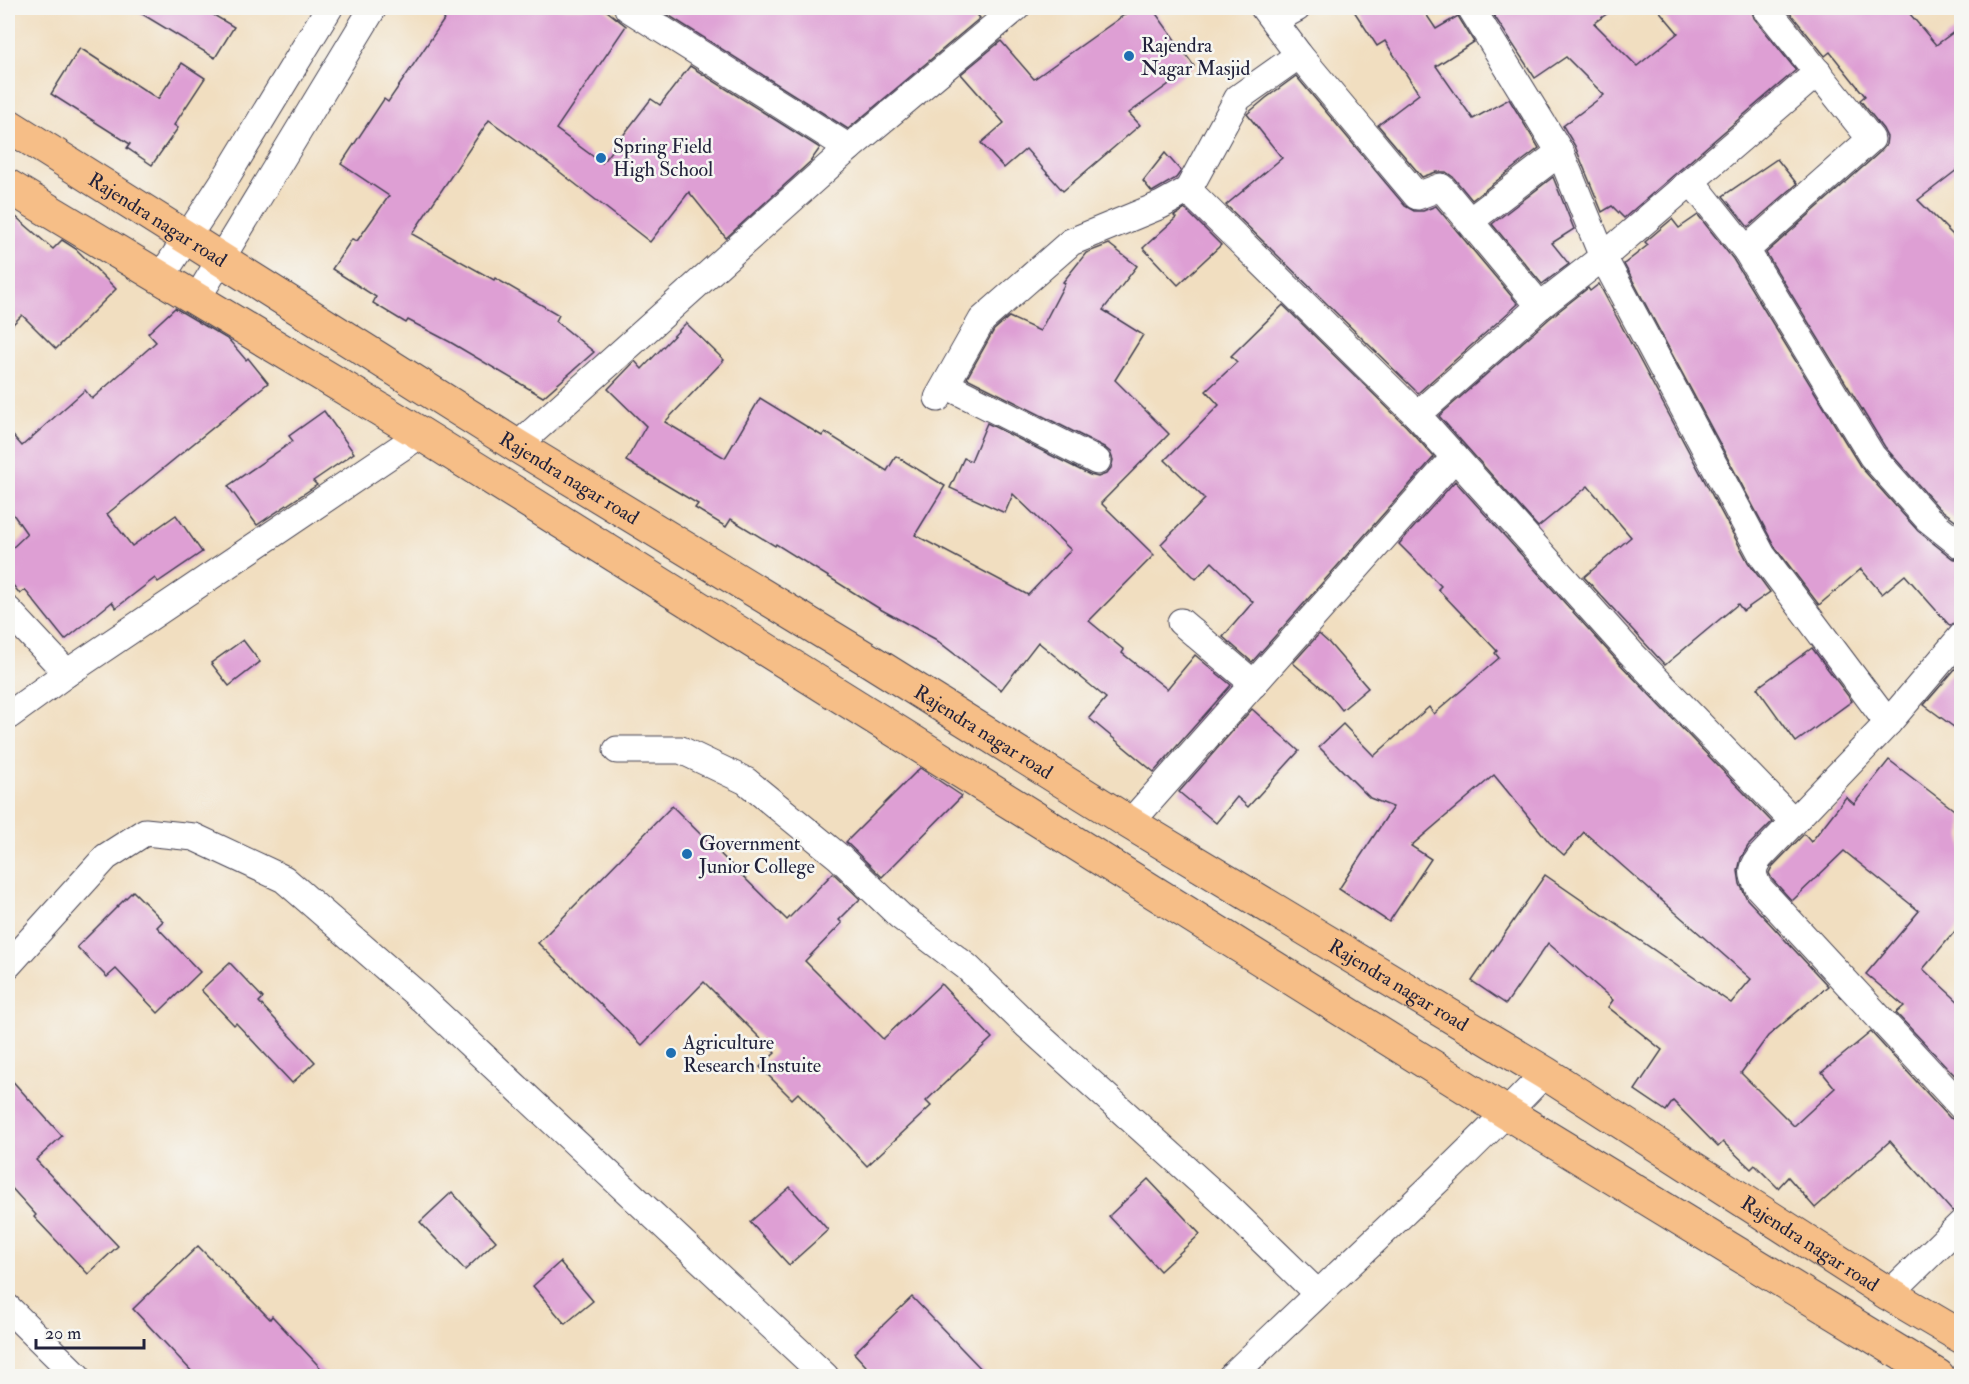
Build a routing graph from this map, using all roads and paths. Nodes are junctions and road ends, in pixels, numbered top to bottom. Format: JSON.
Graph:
{"nodes":[{"id":1,"x":329,"y":8,"type":"edge"},
{"id":2,"x":373,"y":8,"type":"edge"},
{"id":3,"x":1471,"y":8,"type":"edge"},
{"id":4,"x":1766,"y":8,"type":"edge"},
{"id":5,"x":1008,"y":10,"type":"edge"},
{"id":6,"x":642,"y":11,"type":"edge"},
{"id":7,"x":1278,"y":12,"type":"edge"},
{"id":8,"x":1299,"y":55,"type":"junction"},
{"id":9,"x":1818,"y":72,"type":"junction"},
{"id":10,"x":8,"y":125,"type":"edge"},
{"id":11,"x":849,"y":148,"type":"junction"},
{"id":12,"x":1560,"y":152,"type":"junction"},
{"id":13,"x":1691,"y":181,"type":"junction"},
{"id":14,"x":222,"y":184,"type":"junction"},
{"id":15,"x":8,"y":186,"type":"edge"},
{"id":16,"x":1188,"y":190,"type":"junction"},
{"id":17,"x":255,"y":204,"type":"junction"},
{"id":18,"x":1470,"y":221,"type":"junction"},
{"id":19,"x":187,"y":238,"type":"junction"},
{"id":20,"x":1746,"y":250,"type":"junction"},
{"id":21,"x":1603,"y":256,"type":"junction"},
{"id":22,"x":221,"y":259,"type":"junction"},
{"id":23,"x":161,"y":277,"type":"junction"},
{"id":24,"x":196,"y":300,"type":"junction"},
{"id":25,"x":1540,"y":306,"type":"junction"},
{"id":26,"x":1417,"y":415,"type":"junction"},
{"id":27,"x":421,"y":434,"type":"junction"},
{"id":28,"x":517,"y":446,"type":"junction"},
{"id":29,"x":1455,"y":457,"type":"junction"},
{"id":30,"x":1097,"y":461,"type":"dead end"},
{"id":31,"x":1962,"y":546,"type":"edge"},
{"id":32,"x":8,"y":610,"type":"edge"},
{"id":33,"x":1181,"y":622,"type":"dead end"},
{"id":34,"x":1962,"y":636,"type":"edge"},
{"id":35,"x":66,"y":673,"type":"junction"},
{"id":36,"x":1254,"y":684,"type":"junction"},
{"id":37,"x":8,"y":716,"type":"edge"},
{"id":38,"x":1888,"y":723,"type":"junction"},
{"id":39,"x":616,"y":750,"type":"dead end"},
{"id":40,"x":1794,"y":822,"type":"junction"},
{"id":41,"x":1130,"y":823,"type":"junction"},
{"id":42,"x":8,"y":965,"type":"edge"},
{"id":43,"x":1545,"y":1073,"type":"junction"},
{"id":44,"x":1962,"y":1107,"type":"edge"},
{"id":45,"x":1507,"y":1113,"type":"junction"},
{"id":46,"x":1962,"y":1223,"type":"edge"},
{"id":47,"x":1317,"y":1293,"type":"junction"},
{"id":48,"x":1889,"y":1294,"type":"junction"},
{"id":49,"x":8,"y":1308,"type":"edge"},
{"id":50,"x":1962,"y":1337,"type":"edge"},
{"id":51,"x":77,"y":1377,"type":"edge"},
{"id":52,"x":825,"y":1377,"type":"edge"},
{"id":53,"x":1232,"y":1377,"type":"edge"},
{"id":54,"x":1938,"y":1377,"type":"edge"}],
"edges":[{"from":1,"to":14,"type":"street"},
{"from":2,"to":17,"type":"street"},
{"from":3,"to":12,"type":"street"},
{"from":4,"to":9,"type":"street"},
{"from":5,"to":11,"type":"street"},
{"from":6,"to":11,"type":"street"},
{"from":7,"to":8,"type":"street"},
{"from":8,"to":16,"type":"street"},
{"from":8,"to":18,"type":"street"},
{"from":9,"to":13,"type":"street"},
{"from":9,"to":20,"type":"street"},
{"from":10,"to":19,"type":"main road","name":"Rajendra nagar road"},
{"from":11,"to":28,"type":"street"},
{"from":12,"to":18,"type":"street"},
{"from":12,"to":21,"type":"street"},
{"from":13,"to":20,"type":"street"},
{"from":13,"to":21,"type":"street"},
{"from":14,"to":17,"type":"street"},
{"from":14,"to":19,"type":"street"},
{"from":15,"to":23,"type":"main road","name":"Rajendra nagar road"},
{"from":16,"to":26,"type":"street"},
{"from":16,"to":30,"type":"street"},
{"from":17,"to":22,"type":"street"},
{"from":18,"to":25,"type":"street"},
{"from":19,"to":22,"type":"main road","name":"Rajendra nagar road"},
{"from":19,"to":23,"type":"street"},
{"from":20,"to":31,"type":"street"},
{"from":21,"to":25,"type":"street"},
{"from":21,"to":38,"type":"street"},
{"from":22,"to":24,"type":"street"},
{"from":22,"to":28,"type":"main road","name":"Rajendra nagar road"},
{"from":23,"to":24,"type":"main road","name":"Rajendra nagar road"},
{"from":24,"to":27,"type":"main road","name":"Rajendra nagar road"},
{"from":25,"to":26,"type":"street"},
{"from":26,"to":29,"type":"street"},
{"from":27,"to":35,"type":"street"},
{"from":27,"to":45,"type":"main road","name":"Rajendra nagar road"},
{"from":28,"to":41,"type":"main road","name":"Rajendra nagar road"},
{"from":29,"to":36,"type":"street"},
{"from":29,"to":40,"type":"street"},
{"from":32,"to":35,"type":"street"},
{"from":33,"to":36,"type":"street"},
{"from":34,"to":38,"type":"street"},
{"from":35,"to":37,"type":"street"},
{"from":36,"to":41,"type":"street"},
{"from":38,"to":40,"type":"street"},
{"from":39,"to":47,"type":"street"},
{"from":40,"to":44,"type":"street"},
{"from":41,"to":43,"type":"main road","name":"Rajendra nagar road"},
{"from":42,"to":52,"type":"street"},
{"from":43,"to":45,"type":"street"},
{"from":43,"to":48,"type":"main road","name":"Rajendra nagar road"},
{"from":45,"to":47,"type":"street"},
{"from":45,"to":54,"type":"main road","name":"Rajendra nagar road"},
{"from":46,"to":48,"type":"street"},
{"from":47,"to":53,"type":"street"},
{"from":48,"to":50,"type":"main road","name":"Rajendra nagar road"},
{"from":49,"to":51,"type":"street"}]}
